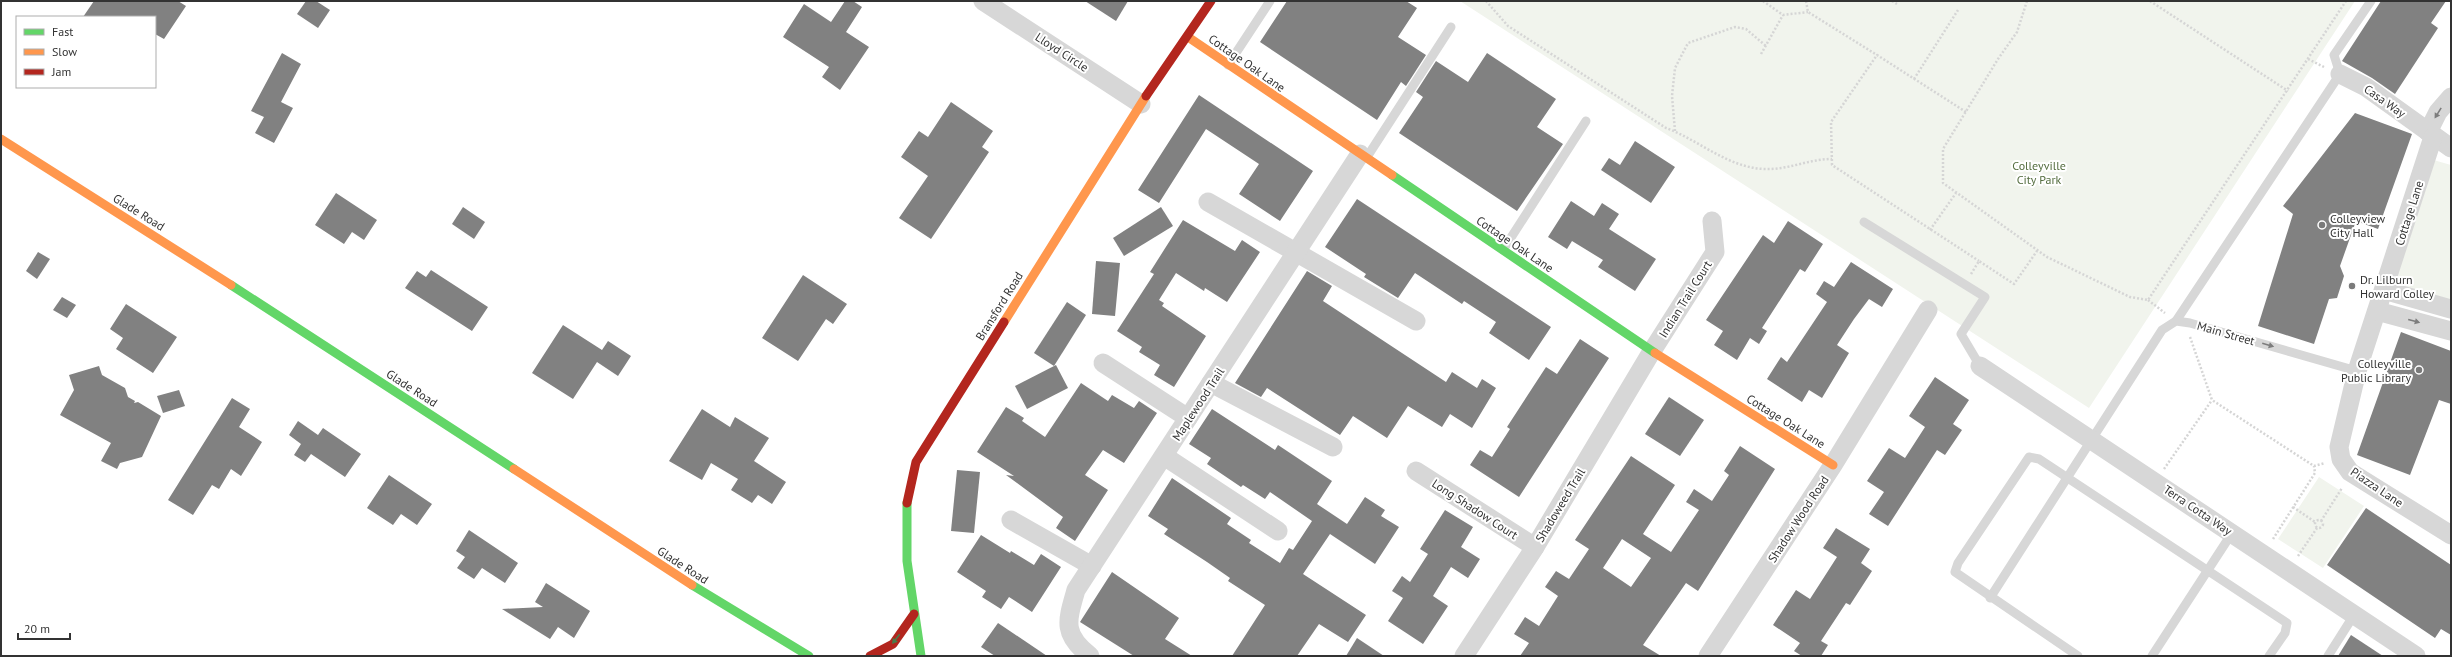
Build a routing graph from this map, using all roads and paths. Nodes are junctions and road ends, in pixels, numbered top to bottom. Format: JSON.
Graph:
{"nodes":[{"id":1,"x":983,"y":1,"type":"edge"},
{"id":2,"x":1212,"y":1,"type":"edge"},
{"id":3,"x":1270,"y":1,"type":"edge"},
{"id":4,"x":1486,"y":1,"type":"edge"},
{"id":5,"x":1763,"y":1,"type":"edge"},
{"id":6,"x":1806,"y":1,"type":"edge"},
{"id":7,"x":1892,"y":1,"type":"edge"},
{"id":8,"x":2027,"y":1,"type":"edge"},
{"id":9,"x":2150,"y":1,"type":"edge"},
{"id":10,"x":2346,"y":1,"type":"edge"},
{"id":11,"x":2371,"y":1,"type":"edge"},
{"id":12,"x":1897,"y":4,"type":"dead end"},
{"id":13,"x":1958,"y":10,"type":"dead end"},
{"id":14,"x":1808,"y":12,"type":"junction"},
{"id":15,"x":1783,"y":15,"type":"junction"},
{"id":16,"x":1451,"y":27,"type":"dead end"},
{"id":17,"x":1188,"y":37,"type":"junction"},
{"id":18,"x":1766,"y":46,"type":"junction"},
{"id":19,"x":1761,"y":54,"type":"dead end"},
{"id":20,"x":1877,"y":55,"type":"junction"},
{"id":21,"x":1228,"y":65,"type":"junction"},
{"id":22,"x":2340,"y":74,"type":"junction"},
{"id":23,"x":1914,"y":79,"type":"junction"},
{"id":24,"x":2288,"y":91,"type":"junction"},
{"id":25,"x":2451,"y":97,"type":"edge"},
{"id":26,"x":1141,"y":104,"type":"junction"},
{"id":27,"x":1966,"y":112,"type":"junction"},
{"id":28,"x":1586,"y":120,"type":"dead end"},
{"id":29,"x":1675,"y":131,"type":"junction"},
{"id":30,"x":2431,"y":134,"type":"junction"},
{"id":31,"x":1,"y":139,"type":"edge"},
{"id":32,"x":2451,"y":148,"type":"edge"},
{"id":33,"x":1364,"y":155,"type":"junction"},
{"id":34,"x":1832,"y":159,"type":"junction"},
{"id":35,"x":1956,"y":193,"type":"junction"},
{"id":36,"x":1208,"y":202,"type":"dead end"},
{"id":37,"x":1712,"y":221,"type":"dead end"},
{"id":38,"x":1864,"y":222,"type":"dead end"},
{"id":39,"x":1930,"y":230,"type":"junction"},
{"id":40,"x":1503,"y":250,"type":"junction"},
{"id":41,"x":2038,"y":251,"type":"junction"},
{"id":42,"x":1296,"y":253,"type":"junction"},
{"id":43,"x":1979,"y":261,"type":"junction"},
{"id":44,"x":1964,"y":284,"type":"junction"},
{"id":45,"x":2384,"y":290,"type":"junction"},
{"id":46,"x":2148,"y":300,"type":"junction"},
{"id":47,"x":2451,"y":309,"type":"edge"},
{"id":48,"x":1928,"y":310,"type":"dead end"},
{"id":49,"x":2377,"y":311,"type":"junction"},
{"id":50,"x":1416,"y":321,"type":"dead end"},
{"id":51,"x":2176,"y":321,"type":"junction"},
{"id":52,"x":2451,"y":331,"type":"edge"},
{"id":53,"x":1652,"y":351,"type":"junction"},
{"id":54,"x":1103,"y":363,"type":"dead end"},
{"id":55,"x":1980,"y":366,"type":"joint"},
{"id":56,"x":2357,"y":371,"type":"junction"},
{"id":57,"x":1211,"y":383,"type":"junction"},
{"id":58,"x":2212,"y":400,"type":"junction"},
{"id":59,"x":1188,"y":418,"type":"junction"},
{"id":60,"x":2092,"y":440,"type":"junction"},
{"id":61,"x":1333,"y":447,"type":"dead end"},
{"id":62,"x":1164,"y":456,"type":"junction"},
{"id":63,"x":2341,"y":459,"type":"junction"},
{"id":64,"x":1833,"y":465,"type":"junction"},
{"id":65,"x":2314,"y":466,"type":"junction"},
{"id":66,"x":1416,"y":471,"type":"dead end"},
{"id":67,"x":2068,"y":478,"type":"junction"},
{"id":68,"x":2155,"y":482,"type":"junction"},
{"id":69,"x":2343,"y":486,"type":"dead end"},
{"id":70,"x":2293,"y":507,"type":"junction"},
{"id":71,"x":1011,"y":520,"type":"dead end"},
{"id":72,"x":2321,"y":521,"type":"junction"},
{"id":73,"x":2315,"y":522,"type":"junction"},
{"id":74,"x":2317,"y":528,"type":"junction"},
{"id":75,"x":1278,"y":531,"type":"dead end"},
{"id":76,"x":2232,"y":532,"type":"junction"},
{"id":77,"x":2451,"y":535,"type":"edge"},
{"id":78,"x":1534,"y":547,"type":"junction"},
{"id":79,"x":2263,"y":554,"type":"junction"},
{"id":80,"x":2298,"y":556,"type":"dead end"},
{"id":81,"x":1092,"y":566,"type":"junction"},
{"id":82,"x":2208,"y":570,"type":"junction"},
{"id":83,"x":1990,"y":598,"type":"junction"},
{"id":84,"x":914,"y":614,"type":"junction"},
{"id":85,"x":2354,"y":615,"type":"junction"},
{"id":86,"x":797,"y":648,"type":"junction"},
{"id":87,"x":809,"y":656,"type":"edge"},
{"id":88,"x":820,"y":656,"type":"edge"},
{"id":89,"x":870,"y":656,"type":"edge"},
{"id":90,"x":922,"y":656,"type":"edge"},
{"id":91,"x":1090,"y":656,"type":"edge"},
{"id":92,"x":1464,"y":656,"type":"edge"},
{"id":93,"x":1708,"y":656,"type":"edge"},
{"id":94,"x":2078,"y":656,"type":"edge"},
{"id":95,"x":2152,"y":656,"type":"edge"},
{"id":96,"x":2270,"y":656,"type":"edge"},
{"id":97,"x":2328,"y":656,"type":"edge"},
{"id":98,"x":2416,"y":656,"type":"edge"}],
"edges":[{"from":1,"to":26,"type":"street","name":"Lloyd Circle"},
{"from":2,"to":17,"type":"street","name":"Bransford Road"},
{"from":3,"to":21,"type":"lane"},
{"from":4,"to":29,"type":"path"},
{"from":5,"to":15,"type":"path"},
{"from":6,"to":14,"type":"path"},
{"from":7,"to":12,"type":"path"},
{"from":8,"to":27,"type":"path"},
{"from":9,"to":24,"type":"path"},
{"from":10,"to":24,"type":"path"},
{"from":11,"to":22,"type":"lane"},
{"from":13,"to":23,"type":"path"},
{"from":14,"to":15,"type":"path"},
{"from":14,"to":20,"type":"path"},
{"from":15,"to":18,"type":"path"},
{"from":16,"to":33,"type":"lane"},
{"from":17,"to":21,"type":"street","name":"Cottage Oak Lane"},
{"from":17,"to":26,"type":"street","name":"Bransford Road"},
{"from":18,"to":19,"type":"path"},
{"from":18,"to":29,"type":"path"},
{"from":20,"to":23,"type":"path"},
{"from":20,"to":34,"type":"path"},
{"from":21,"to":33,"type":"street","name":"Cottage Oak Lane"},
{"from":22,"to":30,"type":"street","name":"Casa Way"},
{"from":22,"to":51,"type":"lane"},
{"from":23,"to":27,"type":"path"},
{"from":24,"to":46,"type":"path"},
{"from":25,"to":30,"type":"street","name":"Cottage Lane","one_way":true},
{"from":26,"to":84,"type":"street","name":"Bransford Road"},
{"from":27,"to":35,"type":"path"},
{"from":28,"to":40,"type":"lane"},
{"from":29,"to":34,"type":"path"},
{"from":30,"to":32,"type":"street","name":"Casa Way"},
{"from":30,"to":45,"type":"street","name":"Cottage Lane"},
{"from":31,"to":86,"type":"street","name":"Glade Road"},
{"from":33,"to":40,"type":"street","name":"Cottage Oak Lane"},
{"from":33,"to":42,"type":"street","name":"Maplewood Trail"},
{"from":34,"to":39,"type":"path"},
{"from":35,"to":39,"type":"path"},
{"from":35,"to":41,"type":"path"},
{"from":36,"to":42,"type":"street"},
{"from":37,"to":53,"type":"street","name":"Indian Trail Court"},
{"from":38,"to":44,"type":"lane"},
{"from":39,"to":43,"type":"path"},
{"from":40,"to":53,"type":"street","name":"Cottage Oak Lane"},
{"from":41,"to":43,"type":"path"},
{"from":41,"to":46,"type":"path"},
{"from":42,"to":50,"type":"street"},
{"from":42,"to":57,"type":"street","name":"Maplewood Trail"},
{"from":43,"to":44,"type":"path"},
{"from":44,"to":55,"type":"lane"},
{"from":45,"to":47,"type":"street"},
{"from":45,"to":49,"type":"street"},
{"from":46,"to":51,"type":"path"},
{"from":48,"to":64,"type":"street","name":"Shadow Wood Road"},
{"from":49,"to":52,"type":"street","one_way":true},
{"from":49,"to":56,"type":"street"},
{"from":51,"to":56,"type":"lane","name":"Main Street","one_way":true},
{"from":51,"to":58,"type":"path"},
{"from":51,"to":60,"type":"lane"},
{"from":53,"to":64,"type":"street","name":"Cottage Oak Lane"},
{"from":53,"to":78,"type":"street","name":"Shadoweed Trail"},
{"from":54,"to":59,"type":"street"},
{"from":55,"to":60,"type":"street","name":"Terra Cotta Way"},
{"from":56,"to":63,"type":"street","name":"Piazza Lane"},
{"from":57,"to":59,"type":"street","name":"Maplewood Trail"},
{"from":57,"to":61,"type":"street"},
{"from":58,"to":65,"type":"path"},
{"from":58,"to":68,"type":"path"},
{"from":59,"to":62,"type":"street","name":"Maplewood Trail"},
{"from":60,"to":67,"type":"lane"},
{"from":60,"to":68,"type":"street","name":"Terra Cotta Way"},
{"from":62,"to":75,"type":"street"},
{"from":62,"to":81,"type":"street","name":"Maplewood Trail"},
{"from":63,"to":65,"type":"path"},
{"from":63,"to":77,"type":"street","name":"Piazza Lane"},
{"from":64,"to":93,"type":"street","name":"Shadow Wood Road"},
{"from":65,"to":70,"type":"path"},
{"from":66,"to":78,"type":"street","name":"Long Shadow Court"},
{"from":67,"to":82,"type":"lane"},
{"from":67,"to":83,"type":"lane"},
{"from":67,"to":83,"type":"lane"},
{"from":68,"to":76,"type":"street","name":"Terra Cotta Way"},
{"from":69,"to":72,"type":"path"},
{"from":70,"to":73,"type":"path"},
{"from":70,"to":79,"type":"path"},
{"from":71,"to":81,"type":"street"},
{"from":72,"to":73,"type":"path"},
{"from":72,"to":74,"type":"path"},
{"from":73,"to":74,"type":"path"},
{"from":74,"to":80,"type":"path"},
{"from":76,"to":79,"type":"street","name":"Terra Cotta Way"},
{"from":76,"to":82,"type":"lane"},
{"from":78,"to":92,"type":"street","name":"Shadoweed Trail"},
{"from":79,"to":85,"type":"street","name":"Terra Cotta Way"},
{"from":81,"to":91,"type":"street","name":"Maplewood Trail"},
{"from":82,"to":95,"type":"lane"},
{"from":82,"to":96,"type":"lane"},
{"from":83,"to":94,"type":"lane"},
{"from":84,"to":89,"type":"street","one_way":true},
{"from":84,"to":90,"type":"street","name":"Bransford Road"},
{"from":85,"to":97,"type":"lane"},
{"from":85,"to":98,"type":"street","name":"Terra Cotta Way"},
{"from":86,"to":87,"type":"street","name":"Glade Road"},
{"from":86,"to":88,"type":"street"}]}
